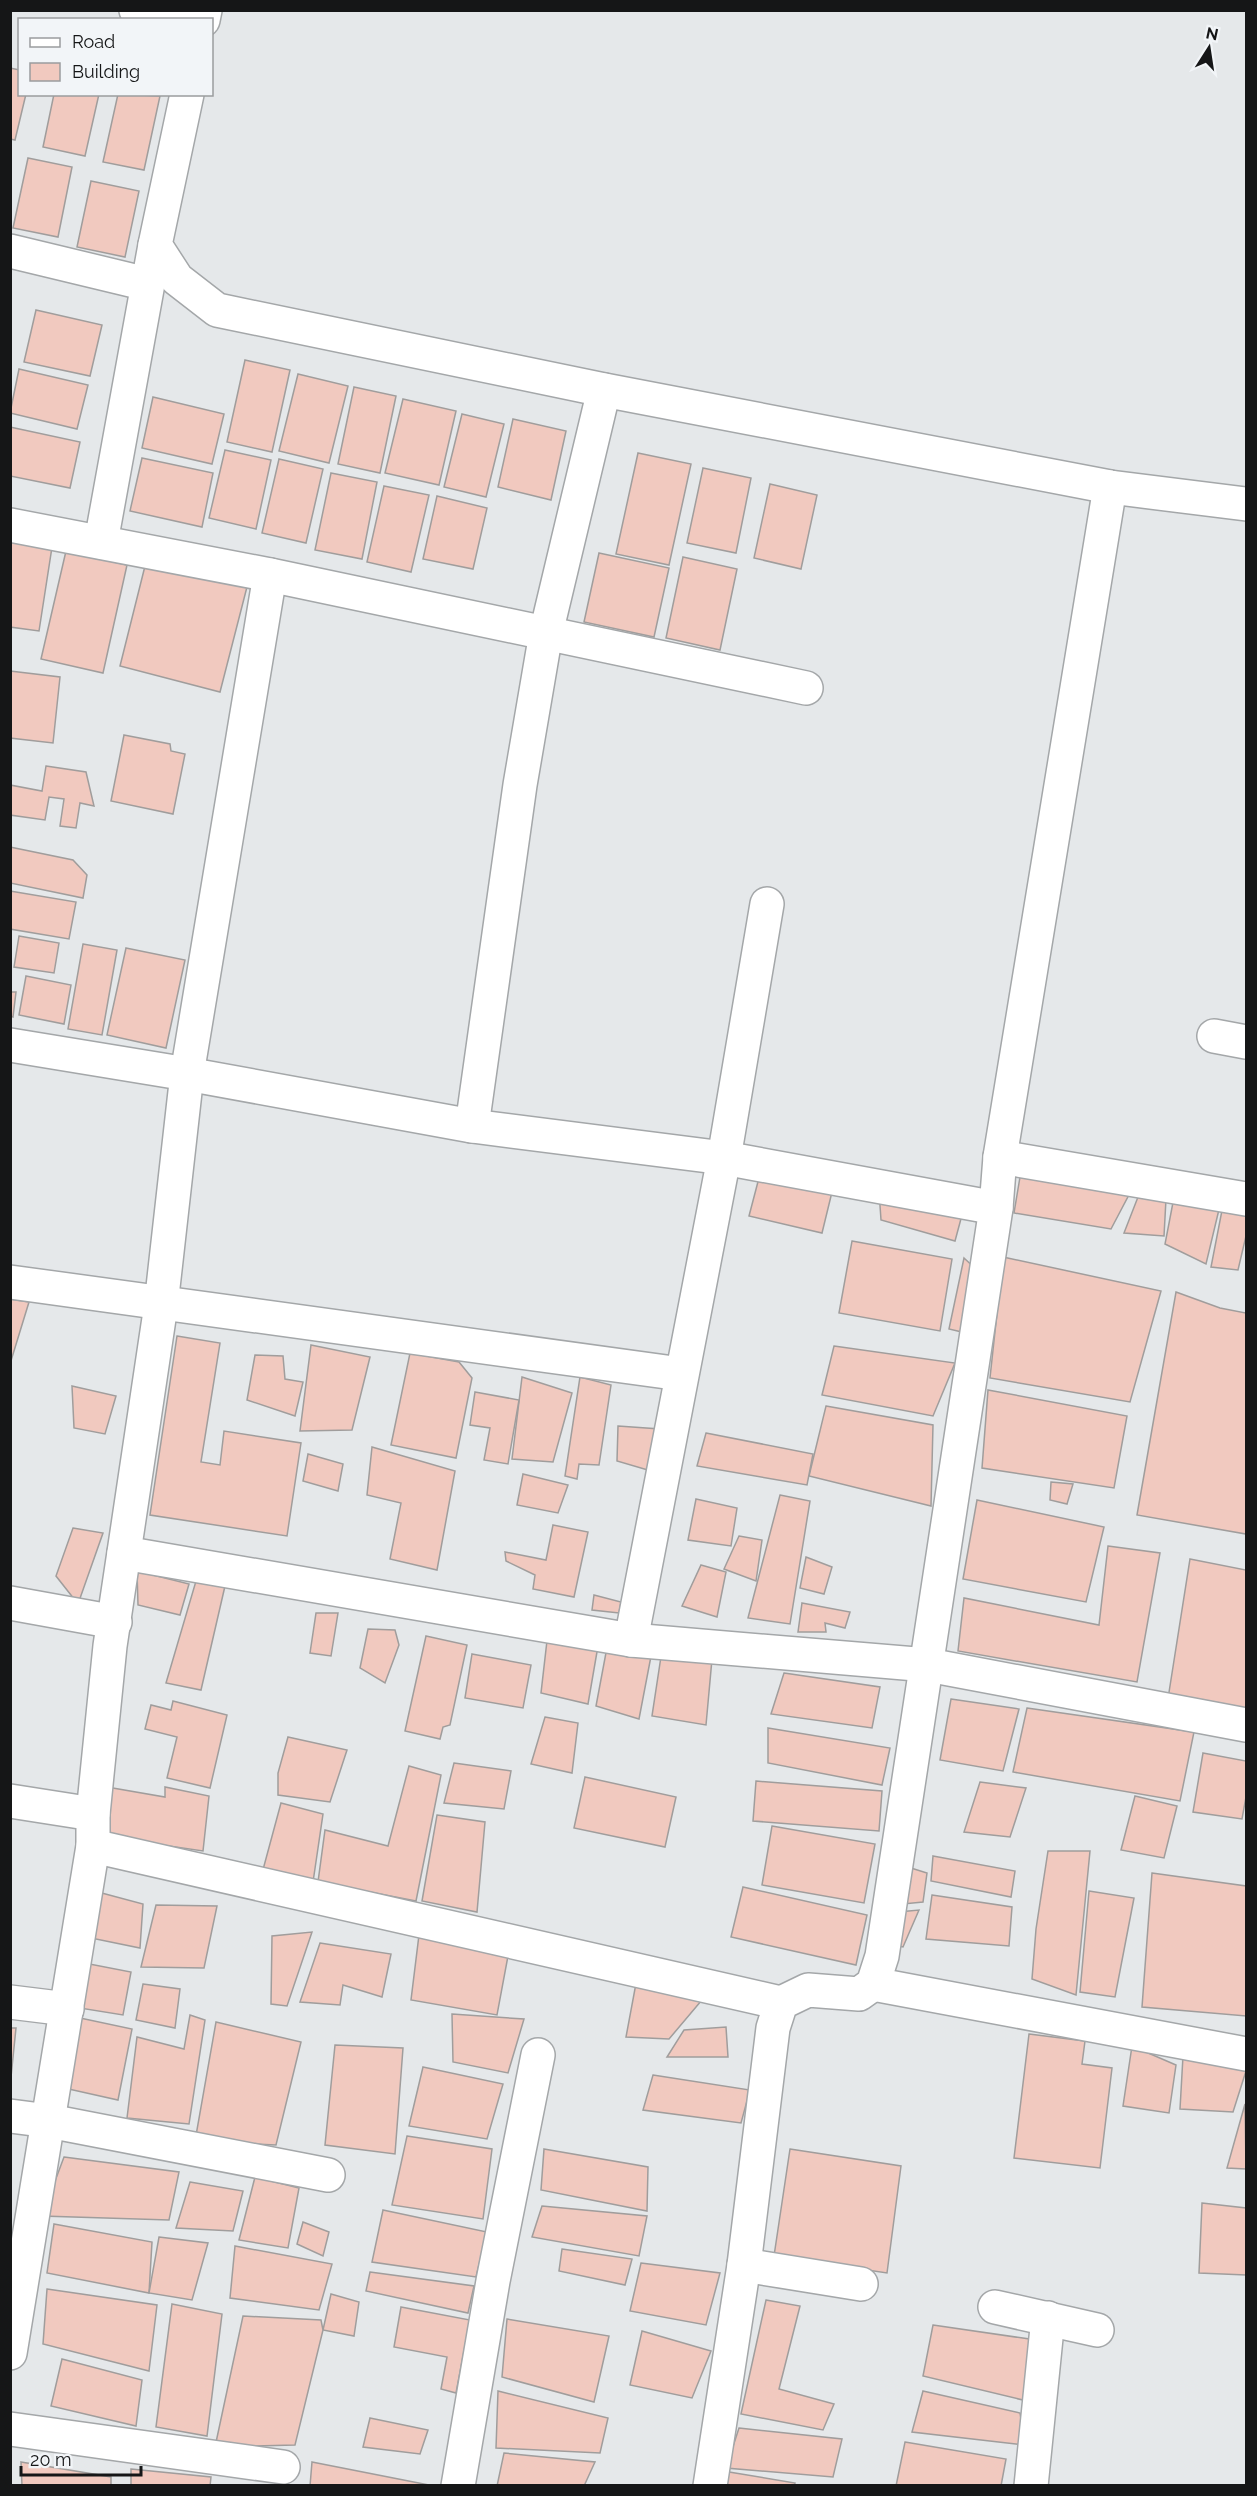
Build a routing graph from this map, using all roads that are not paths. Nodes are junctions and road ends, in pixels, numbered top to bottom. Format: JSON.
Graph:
{"nodes":[{"id":1,"x":136,"y":10,"type":"edge"},
{"id":2,"x":173,"y":18,"type":"edge"},
{"id":3,"x":187,"y":96,"type":"edge"},
{"id":4,"x":154,"y":245,"type":"junction"},
{"id":5,"x":10,"y":251,"type":"edge"},
{"id":6,"x":147,"y":284,"type":"junction"},
{"id":7,"x":604,"y":390,"type":"junction"},
{"id":8,"x":1110,"y":487,"type":"junction"},
{"id":9,"x":1246,"y":504,"type":"edge"},
{"id":10,"x":10,"y":525,"type":"edge"},
{"id":11,"x":101,"y":542,"type":"junction"},
{"id":12,"x":270,"y":574,"type":"junction"},
{"id":13,"x":546,"y":633,"type":"junction"},
{"id":14,"x":806,"y":688,"type":"dead end"},
{"id":15,"x":767,"y":904,"type":"dead end"},
{"id":16,"x":1214,"y":1036,"type":"dead end"},
{"id":17,"x":1246,"y":1042,"type":"edge"},
{"id":18,"x":10,"y":1045,"type":"edge"},
{"id":19,"x":187,"y":1074,"type":"junction"},
{"id":20,"x":472,"y":1126,"type":"junction"},
{"id":21,"x":1000,"y":1157,"type":"junction"},
{"id":22,"x":724,"y":1158,"type":"junction"},
{"id":23,"x":1246,"y":1199,"type":"edge"},
{"id":24,"x":996,"y":1208,"type":"junction"},
{"id":25,"x":10,"y":1282,"type":"edge"},
{"id":26,"x":160,"y":1305,"type":"junction"},
{"id":27,"x":681,"y":1374,"type":"junction"},
{"id":28,"x":124,"y":1553,"type":"junction"},
{"id":29,"x":10,"y":1603,"type":"edge"},
{"id":30,"x":115,"y":1622,"type":"junction"},
{"id":31,"x":631,"y":1640,"type":"junction"},
{"id":32,"x":928,"y":1665,"type":"junction"},
{"id":33,"x":1246,"y":1725,"type":"edge"},
{"id":34,"x":10,"y":1801,"type":"edge"},
{"id":35,"x":93,"y":1830,"type":"junction"},
{"id":36,"x":873,"y":1983,"type":"junction"},
{"id":37,"x":10,"y":2002,"type":"edge"},
{"id":38,"x":781,"y":2004,"type":"junction"},
{"id":39,"x":67,"y":2010,"type":"junction"},
{"id":40,"x":1246,"y":2054,"type":"edge"},
{"id":41,"x":538,"y":2055,"type":"dead end"},
{"id":42,"x":10,"y":2116,"type":"edge"},
{"id":43,"x":49,"y":2121,"type":"junction"},
{"id":44,"x":328,"y":2175,"type":"dead end"},
{"id":45,"x":744,"y":2265,"type":"junction"},
{"id":46,"x":861,"y":2284,"type":"dead end"},
{"id":47,"x":995,"y":2307,"type":"dead end"},
{"id":48,"x":1048,"y":2318,"type":"junction"},
{"id":49,"x":1097,"y":2330,"type":"dead end"},
{"id":50,"x":10,"y":2353,"type":"edge"},
{"id":51,"x":10,"y":2429,"type":"edge"},
{"id":52,"x":283,"y":2467,"type":"dead end"},
{"id":53,"x":458,"y":2486,"type":"edge"},
{"id":54,"x":711,"y":2486,"type":"edge"},
{"id":55,"x":1031,"y":2486,"type":"edge"}],
"edges":[{"from":1,"to":2,"type":"street"},
{"from":3,"to":4,"type":"street"},
{"from":4,"to":6,"type":"street"},
{"from":4,"to":7,"type":"street"},
{"from":5,"to":6,"type":"street"},
{"from":6,"to":11,"type":"street"},
{"from":7,"to":8,"type":"street"},
{"from":7,"to":13,"type":"street"},
{"from":8,"to":9,"type":"street"},
{"from":8,"to":21,"type":"street"},
{"from":10,"to":11,"type":"street"},
{"from":11,"to":12,"type":"street"},
{"from":12,"to":13,"type":"street"},
{"from":12,"to":19,"type":"street"},
{"from":13,"to":14,"type":"street"},
{"from":13,"to":20,"type":"street"},
{"from":15,"to":22,"type":"street"},
{"from":16,"to":17,"type":"street"},
{"from":18,"to":19,"type":"street"},
{"from":19,"to":20,"type":"street"},
{"from":19,"to":26,"type":"street"},
{"from":20,"to":22,"type":"street"},
{"from":21,"to":23,"type":"street"},
{"from":21,"to":24,"type":"street"},
{"from":22,"to":24,"type":"street"},
{"from":22,"to":27,"type":"street"},
{"from":24,"to":32,"type":"street"},
{"from":25,"to":26,"type":"street"},
{"from":26,"to":27,"type":"street"},
{"from":26,"to":28,"type":"street"},
{"from":27,"to":31,"type":"street"},
{"from":28,"to":30,"type":"street"},
{"from":28,"to":31,"type":"street"},
{"from":29,"to":30,"type":"street"},
{"from":30,"to":35,"type":"street"},
{"from":31,"to":32,"type":"street"},
{"from":32,"to":33,"type":"street"},
{"from":32,"to":36,"type":"street"},
{"from":34,"to":35,"type":"street"},
{"from":35,"to":38,"type":"street"},
{"from":35,"to":39,"type":"street"},
{"from":36,"to":38,"type":"street"},
{"from":36,"to":40,"type":"street"},
{"from":37,"to":39,"type":"street"},
{"from":38,"to":45,"type":"street"},
{"from":39,"to":43,"type":"street"},
{"from":41,"to":53,"type":"street"},
{"from":42,"to":43,"type":"street"},
{"from":43,"to":44,"type":"street"},
{"from":43,"to":50,"type":"street"},
{"from":45,"to":46,"type":"street"},
{"from":45,"to":54,"type":"street"},
{"from":47,"to":48,"type":"street"},
{"from":48,"to":49,"type":"street"},
{"from":48,"to":55,"type":"street"},
{"from":51,"to":52,"type":"street"}]}
